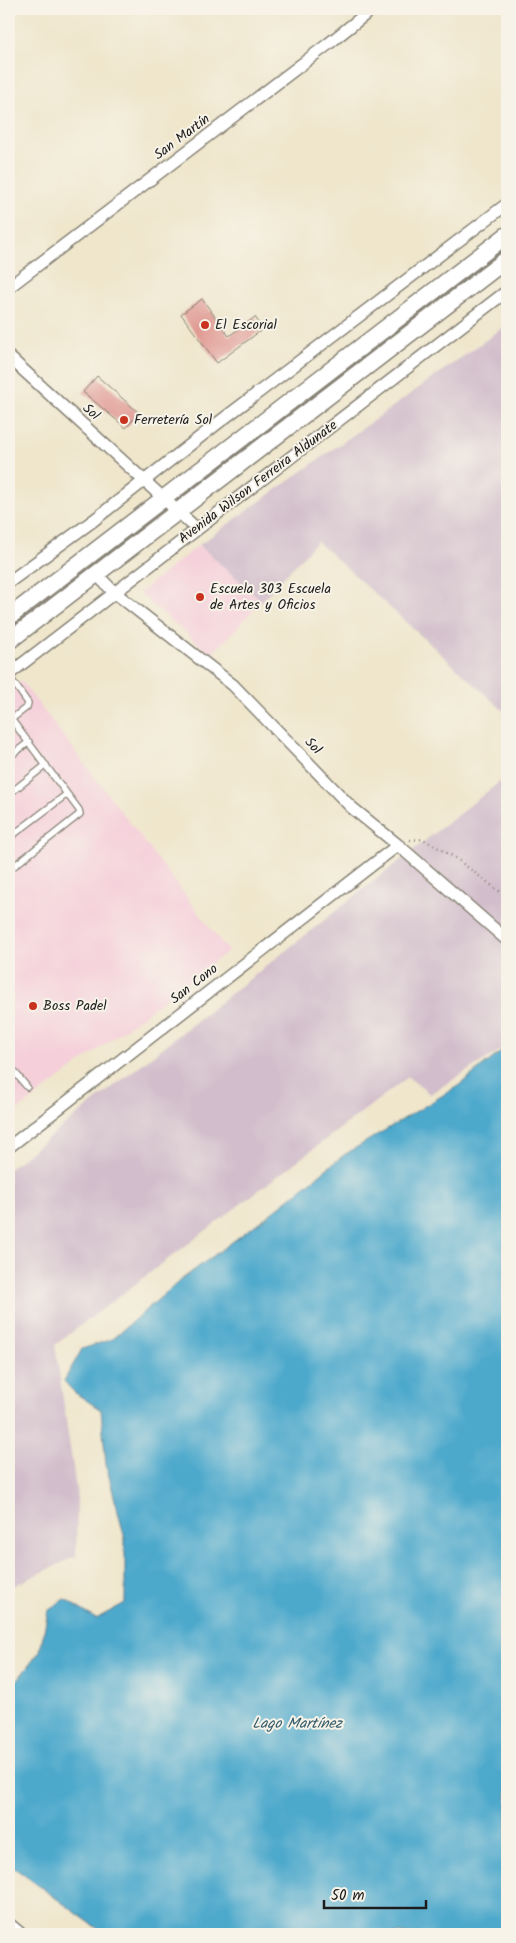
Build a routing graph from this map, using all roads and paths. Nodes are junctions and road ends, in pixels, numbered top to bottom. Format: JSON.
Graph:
{"nodes":[{"id":1,"x":372,"y":9,"type":"edge"},
{"id":2,"x":507,"y":204,"type":"edge"},
{"id":3,"x":507,"y":235,"type":"edge"},
{"id":4,"x":507,"y":259,"type":"edge"},
{"id":5,"x":9,"y":287,"type":"edge"},
{"id":6,"x":507,"y":291,"type":"edge"},
{"id":7,"x":9,"y":357,"type":"edge"},
{"id":8,"x":144,"y":481,"type":"junction"},
{"id":9,"x":164,"y":499,"type":"junction"},
{"id":10,"x":178,"y":511,"type":"junction"},
{"id":11,"x":197,"y":529,"type":"junction"},
{"id":12,"x":96,"y":574,"type":"junction"},
{"id":13,"x":9,"y":582,"type":"edge"},
{"id":14,"x":114,"y":592,"type":"junction"},
{"id":15,"x":9,"y":617,"type":"edge"},
{"id":16,"x":9,"y":641,"type":"edge"},
{"id":17,"x":9,"y":675,"type":"edge"},
{"id":18,"x":10,"y":720,"type":"edge"},
{"id":19,"x":29,"y":742,"type":"junction"},
{"id":20,"x":9,"y":757,"type":"edge"},
{"id":21,"x":46,"y":765,"type":"junction"},
{"id":22,"x":9,"y":794,"type":"edge"},
{"id":23,"x":68,"y":794,"type":"junction"},
{"id":24,"x":9,"y":838,"type":"edge"},
{"id":25,"x":398,"y":845,"type":"junction"},
{"id":26,"x":9,"y":870,"type":"edge"},
{"id":27,"x":507,"y":897,"type":"edge"},
{"id":28,"x":507,"y":940,"type":"edge"},
{"id":29,"x":9,"y":1065,"type":"edge"},
{"id":30,"x":27,"y":1087,"type":"dead end"},
{"id":31,"x":9,"y":1147,"type":"edge"},
{"id":32,"x":9,"y":1924,"type":"edge"},
{"id":33,"x":21,"y":1934,"type":"edge"}],
"edges":[{"from":1,"to":5,"type":"street","name":"San Martín"},
{"from":2,"to":8,"type":"street"},
{"from":3,"to":9,"type":"main road"},
{"from":4,"to":10,"type":"main road","name":"Avenida Wilson Ferreira Aldunate"},
{"from":6,"to":11,"type":"street","name":"Avenida Wilson Ferreira Aldunate"},
{"from":7,"to":8,"type":"street","name":"Sol"},
{"from":8,"to":9,"type":"street","name":"Sol"},
{"from":8,"to":13,"type":"street"},
{"from":9,"to":10,"type":"street","name":"Sol"},
{"from":9,"to":15,"type":"main road"},
{"from":10,"to":11,"type":"street","name":"Sol"},
{"from":10,"to":12,"type":"main road","name":"Avenida Wilson Ferreira Aldunate"},
{"from":11,"to":14,"type":"street","name":"Avenida Wilson Ferreira Aldunate"},
{"from":12,"to":14,"type":"street","name":"Sol"},
{"from":12,"to":16,"type":"main road","name":"Avenida Wilson Ferreira Aldunate"},
{"from":14,"to":17,"type":"street","name":"Avenida Wilson Ferreira Aldunate"},
{"from":14,"to":25,"type":"street","name":"Sol"},
{"from":17,"to":18,"type":"lane"},
{"from":18,"to":19,"type":"lane"},
{"from":19,"to":20,"type":"lane"},
{"from":19,"to":21,"type":"lane"},
{"from":21,"to":22,"type":"lane"},
{"from":21,"to":23,"type":"lane"},
{"from":23,"to":24,"type":"lane"},
{"from":23,"to":26,"type":"lane"},
{"from":25,"to":27,"type":"path"},
{"from":25,"to":28,"type":"street","name":"Sol"},
{"from":25,"to":31,"type":"street","name":"San Cono"},
{"from":29,"to":30,"type":"lane"},
{"from":32,"to":33,"type":"street"}]}
